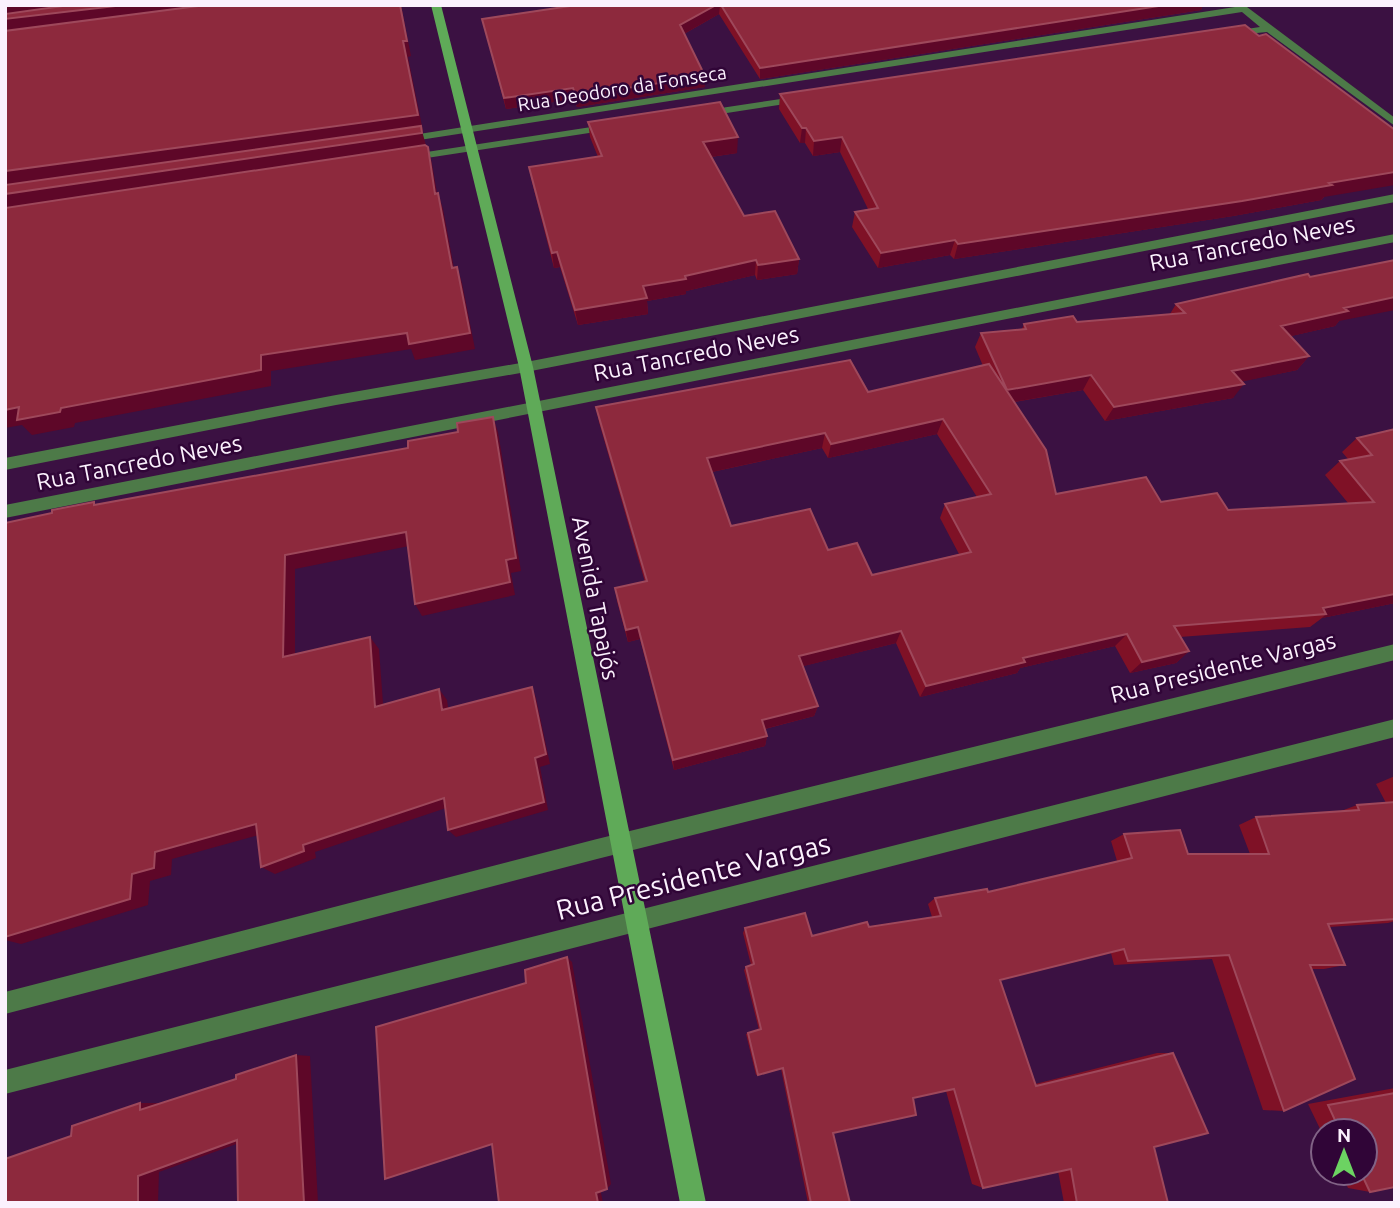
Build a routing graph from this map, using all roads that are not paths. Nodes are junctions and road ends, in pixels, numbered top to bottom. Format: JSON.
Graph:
{"nodes":[{"id":1,"x":436,"y":5,"type":"edge"},
{"id":2,"x":1241,"y":7,"type":"edge"},
{"id":3,"x":1271,"y":28,"type":"junction"},
{"id":4,"x":1216,"y":36,"type":"edge"},
{"id":5,"x":816,"y":96,"type":"edge"},
{"id":6,"x":692,"y":115,"type":"edge"},
{"id":7,"x":1395,"y":123,"type":"edge"},
{"id":8,"x":624,"y":125,"type":"edge"},
{"id":9,"x":467,"y":130,"type":"junction"},
{"id":10,"x":386,"y":142,"type":"edge"},
{"id":11,"x":472,"y":148,"type":"junction"},
{"id":12,"x":390,"y":161,"type":"edge"},
{"id":13,"x":1395,"y":198,"type":"edge"},
{"id":14,"x":1395,"y":238,"type":"edge"},
{"id":15,"x":526,"y":368,"type":"junction"},
{"id":16,"x":534,"y":408,"type":"junction"},
{"id":17,"x":5,"y":464,"type":"edge"},
{"id":18,"x":5,"y":512,"type":"edge"},
{"id":19,"x":1395,"y":652,"type":"edge"},
{"id":20,"x":1395,"y":728,"type":"edge"},
{"id":21,"x":620,"y":844,"type":"junction"},
{"id":22,"x":638,"y":921,"type":"junction"},
{"id":23,"x":5,"y":1003,"type":"edge"},
{"id":24,"x":5,"y":1082,"type":"edge"},
{"id":25,"x":692,"y":1203,"type":"edge"}],
"edges":[{"from":1,"to":9,"type":"street","name":"Avenida Tapajós"},
{"from":2,"to":3,"type":"street"},
{"from":2,"to":9,"type":"street","name":"Rua Deodoro da Fonseca"},
{"from":3,"to":4,"type":"street"},
{"from":3,"to":7,"type":"street"},
{"from":5,"to":6,"type":"street","name":"Rua Deodoro da Fonseca"},
{"from":8,"to":11,"type":"street","name":"Rua Deodoro da Fonseca"},
{"from":9,"to":10,"type":"street","name":"Rua Deodoro da Fonseca"},
{"from":9,"to":11,"type":"street","name":"Avenida Tapajós"},
{"from":11,"to":12,"type":"street","name":"Rua Deodoro da Fonseca"},
{"from":11,"to":15,"type":"street","name":"Avenida Tapajós"},
{"from":13,"to":15,"type":"street","name":"Rua Tancredo Neves"},
{"from":14,"to":16,"type":"street","name":"Rua Tancredo Neves"},
{"from":15,"to":16,"type":"street","name":"Avenida Tapajós"},
{"from":15,"to":17,"type":"street","name":"Rua Tancredo Neves"},
{"from":16,"to":18,"type":"street","name":"Rua Tancredo Neves"},
{"from":16,"to":21,"type":"street","name":"Avenida Tapajós"},
{"from":19,"to":21,"type":"street","name":"Rua Presidente Vargas"},
{"from":20,"to":22,"type":"street","name":"Rua Presidente Vargas"},
{"from":21,"to":22,"type":"street","name":"Avenida Tapajós"},
{"from":21,"to":23,"type":"street","name":"Rua Presidente Vargas"},
{"from":22,"to":24,"type":"street","name":"Rua Presidente Vargas"},
{"from":22,"to":25,"type":"street","name":"Avenida Tapajós"}]}
